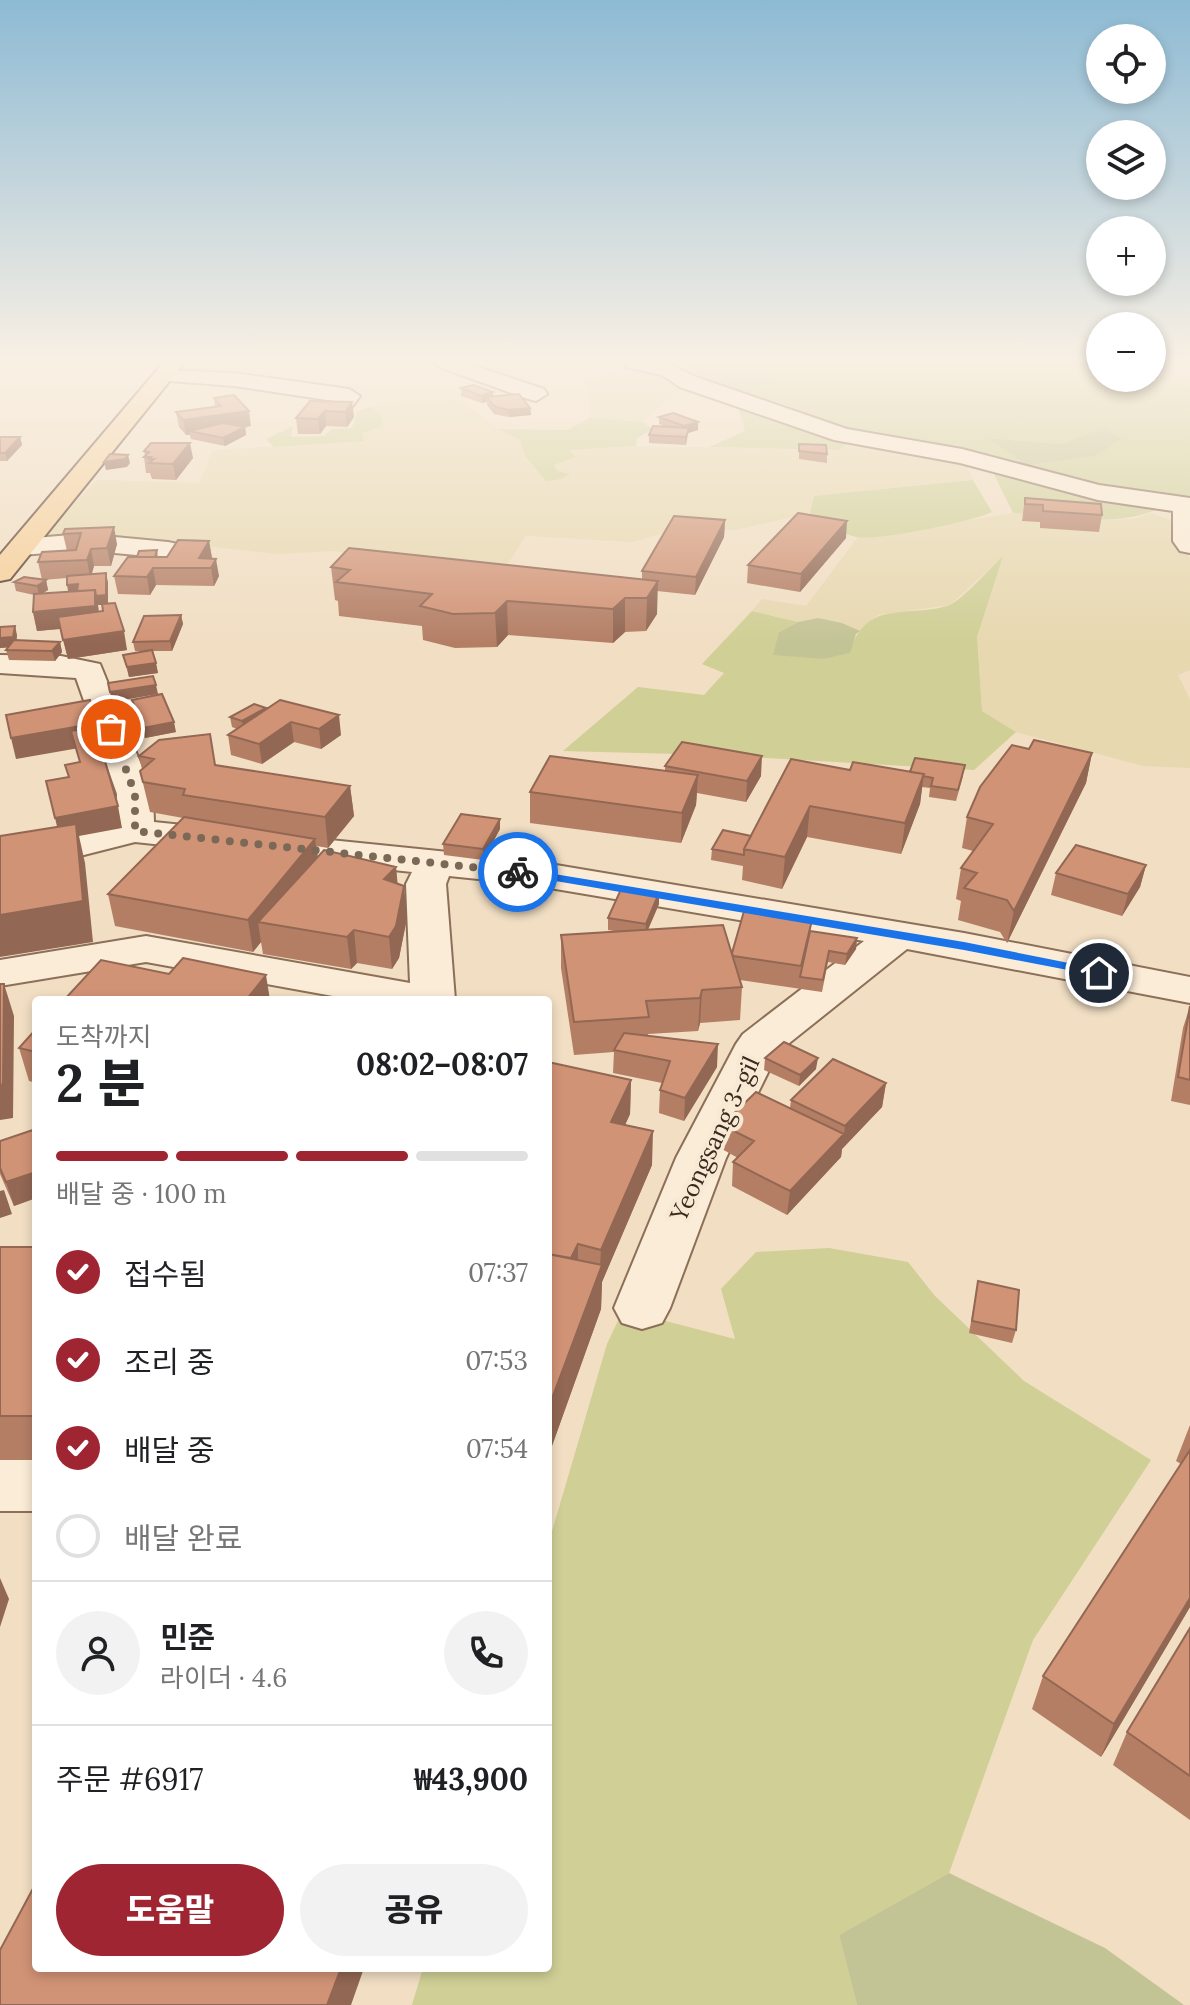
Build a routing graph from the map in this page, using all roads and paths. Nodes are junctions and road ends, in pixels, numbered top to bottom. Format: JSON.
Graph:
{"nodes":[{"id":1,"x":71,"y":457,"type":"edge"},
{"id":2,"x":92,"y":457,"type":"edge"},
{"id":3,"x":964,"y":457,"type":"edge"},
{"id":4,"x":49,"y":478,"type":"dead end"},
{"id":5,"x":1188,"y":505,"type":"edge"},
{"id":6,"x":1190,"y":545,"type":"edge"},
{"id":7,"x":22,"y":547,"type":"junction"},
{"id":8,"x":168,"y":550,"type":"edge"},
{"id":9,"x":0,"y":573,"type":"edge"},
{"id":10,"x":0,"y":664,"type":"edge"},
{"id":11,"x":135,"y":831,"type":"junction"},
{"id":12,"x":0,"y":858,"type":"edge"},
{"id":13,"x":434,"y":865,"type":"junction"},
{"id":14,"x":897,"y":936,"type":"junction"},
{"id":15,"x":0,"y":973,"type":"edge"},
{"id":16,"x":1190,"y":990,"type":"edge"},
{"id":17,"x":408,"y":996,"type":"edge"},
{"id":18,"x":430,"y":996,"type":"edge"},
{"id":19,"x":642,"y":1308,"type":"dead end"},
{"id":20,"x":0,"y":1484,"type":"edge"},
{"id":21,"x":32,"y":1484,"type":"edge"}],
"edges":[{"from":1,"to":4,"type":"main road"},
{"from":2,"to":7,"type":"main road"},
{"from":3,"to":5,"type":"street"},
{"from":5,"to":6,"type":"street"},
{"from":7,"to":8,"type":"street"},
{"from":7,"to":9,"type":"main road"},
{"from":10,"to":11,"type":"street"},
{"from":11,"to":12,"type":"street"},
{"from":11,"to":13,"type":"street"},
{"from":13,"to":14,"type":"street"},
{"from":13,"to":18,"type":"street"},
{"from":14,"to":16,"type":"street"},
{"from":14,"to":19,"type":"street","name":"Yeongsang 3-gil"},
{"from":15,"to":17,"type":"street"},
{"from":20,"to":21,"type":"street"}]}
